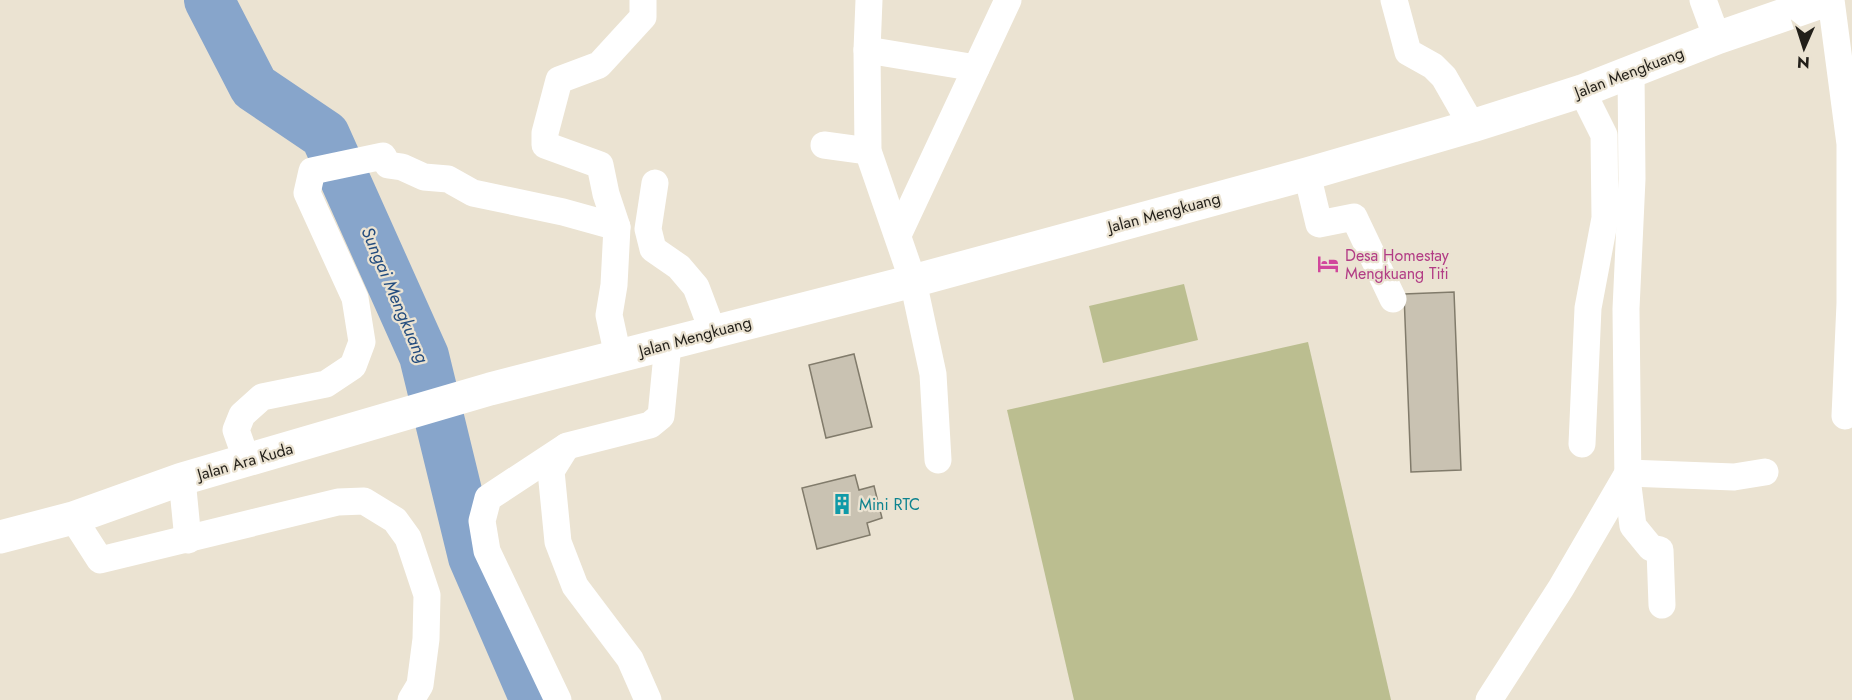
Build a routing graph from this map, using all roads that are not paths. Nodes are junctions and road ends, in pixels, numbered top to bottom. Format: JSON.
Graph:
{"nodes":[{"id":1,"x":643,"y":0,"type":"edge"},
{"id":2,"x":869,"y":0,"type":"edge"},
{"id":3,"x":1008,"y":0,"type":"edge"},
{"id":4,"x":1394,"y":0,"type":"edge"},
{"id":5,"x":1703,"y":0,"type":"edge"},
{"id":6,"x":1831,"y":0,"type":"edge"},
{"id":7,"x":1852,"y":5,"type":"edge"},
{"id":8,"x":1717,"y":38,"type":"junction"},
{"id":9,"x":867,"y":50,"type":"junction"},
{"id":10,"x":976,"y":68,"type":"junction"},
{"id":11,"x":1631,"y":88,"type":"junction"},
{"id":12,"x":1588,"y":102,"type":"junction"},
{"id":13,"x":1472,"y":126,"type":"junction"},
{"id":14,"x":824,"y":145,"type":"dead end"},
{"id":15,"x":868,"y":151,"type":"junction"},
{"id":16,"x":1307,"y":174,"type":"junction"},
{"id":17,"x":655,"y":183,"type":"dead end"},
{"id":18,"x":617,"y":227,"type":"junction"},
{"id":19,"x":898,"y":235,"type":"junction"},
{"id":20,"x":913,"y":281,"type":"junction"},
{"id":21,"x":1393,"y":299,"type":"dead end"},
{"id":22,"x":1588,"y":308,"type":"junction"},
{"id":23,"x":1626,"y":309,"type":"junction"},
{"id":24,"x":713,"y":332,"type":"junction"},
{"id":25,"x":668,"y":344,"type":"junction"},
{"id":26,"x":618,"y":356,"type":"junction"},
{"id":27,"x":490,"y":389,"type":"joint"},
{"id":28,"x":1845,"y":416,"type":"dead end"},
{"id":29,"x":1582,"y":444,"type":"dead end"},
{"id":30,"x":567,"y":446,"type":"junction"},
{"id":31,"x":938,"y":459,"type":"dead end"},
{"id":32,"x":247,"y":460,"type":"junction"},
{"id":33,"x":1765,"y":472,"type":"dead end"},
{"id":34,"x":1628,"y":473,"type":"junction"},
{"id":35,"x":182,"y":479,"type":"junction"},
{"id":36,"x":73,"y":518,"type":"junction"},
{"id":37,"x":0,"y":537,"type":"edge"},
{"id":38,"x":188,"y":540,"type":"junction"},
{"id":39,"x":1662,"y":605,"type":"dead end"},
{"id":40,"x":411,"y":700,"type":"edge"},
{"id":41,"x":558,"y":700,"type":"edge"},
{"id":42,"x":648,"y":700,"type":"edge"},
{"id":43,"x":1489,"y":700,"type":"edge"}],
"edges":[{"from":1,"to":18,"type":"street"},
{"from":2,"to":9,"type":"street"},
{"from":3,"to":10,"type":"street"},
{"from":4,"to":13,"type":"street"},
{"from":5,"to":8,"type":"street"},
{"from":6,"to":7,"type":"street"},
{"from":6,"to":8,"type":"main road","name":"Jalan Mengkuang"},
{"from":6,"to":28,"type":"street"},
{"from":8,"to":11,"type":"main road","name":"Jalan Mengkuang"},
{"from":9,"to":10,"type":"street"},
{"from":9,"to":15,"type":"street"},
{"from":10,"to":19,"type":"street"},
{"from":11,"to":12,"type":"main road","name":"Jalan Mengkuang"},
{"from":11,"to":23,"type":"street"},
{"from":12,"to":13,"type":"main road","name":"Jalan Mengkuang"},
{"from":12,"to":22,"type":"street"},
{"from":13,"to":16,"type":"main road","name":"Jalan Mengkuang"},
{"from":14,"to":15,"type":"street"},
{"from":15,"to":19,"type":"street"},
{"from":16,"to":20,"type":"main road","name":"Jalan Mengkuang"},
{"from":16,"to":21,"type":"street"},
{"from":17,"to":24,"type":"street"},
{"from":18,"to":26,"type":"street"},
{"from":18,"to":32,"type":"street"},
{"from":19,"to":20,"type":"street"},
{"from":20,"to":24,"type":"main road","name":"Jalan Mengkuang"},
{"from":20,"to":31,"type":"street"},
{"from":22,"to":23,"type":"street"},
{"from":22,"to":29,"type":"street"},
{"from":23,"to":34,"type":"street"},
{"from":24,"to":25,"type":"main road","name":"Jalan Mengkuang"},
{"from":25,"to":26,"type":"main road","name":"Jalan Mengkuang"},
{"from":25,"to":30,"type":"street"},
{"from":26,"to":27,"type":"main road","name":"Jalan Mengkuang"},
{"from":27,"to":32,"type":"main road","name":"Jalan Ara Kuda"},
{"from":30,"to":41,"type":"street"},
{"from":30,"to":42,"type":"street"},
{"from":32,"to":35,"type":"main road","name":"Jalan Ara Kuda"},
{"from":33,"to":34,"type":"street"},
{"from":34,"to":39,"type":"street"},
{"from":34,"to":43,"type":"street"},
{"from":35,"to":36,"type":"main road","name":"Jalan Ara Kuda"},
{"from":35,"to":38,"type":"street"},
{"from":36,"to":37,"type":"main road","name":"Jalan Ara Kuda"},
{"from":36,"to":38,"type":"street"},
{"from":38,"to":40,"type":"street"}]}
